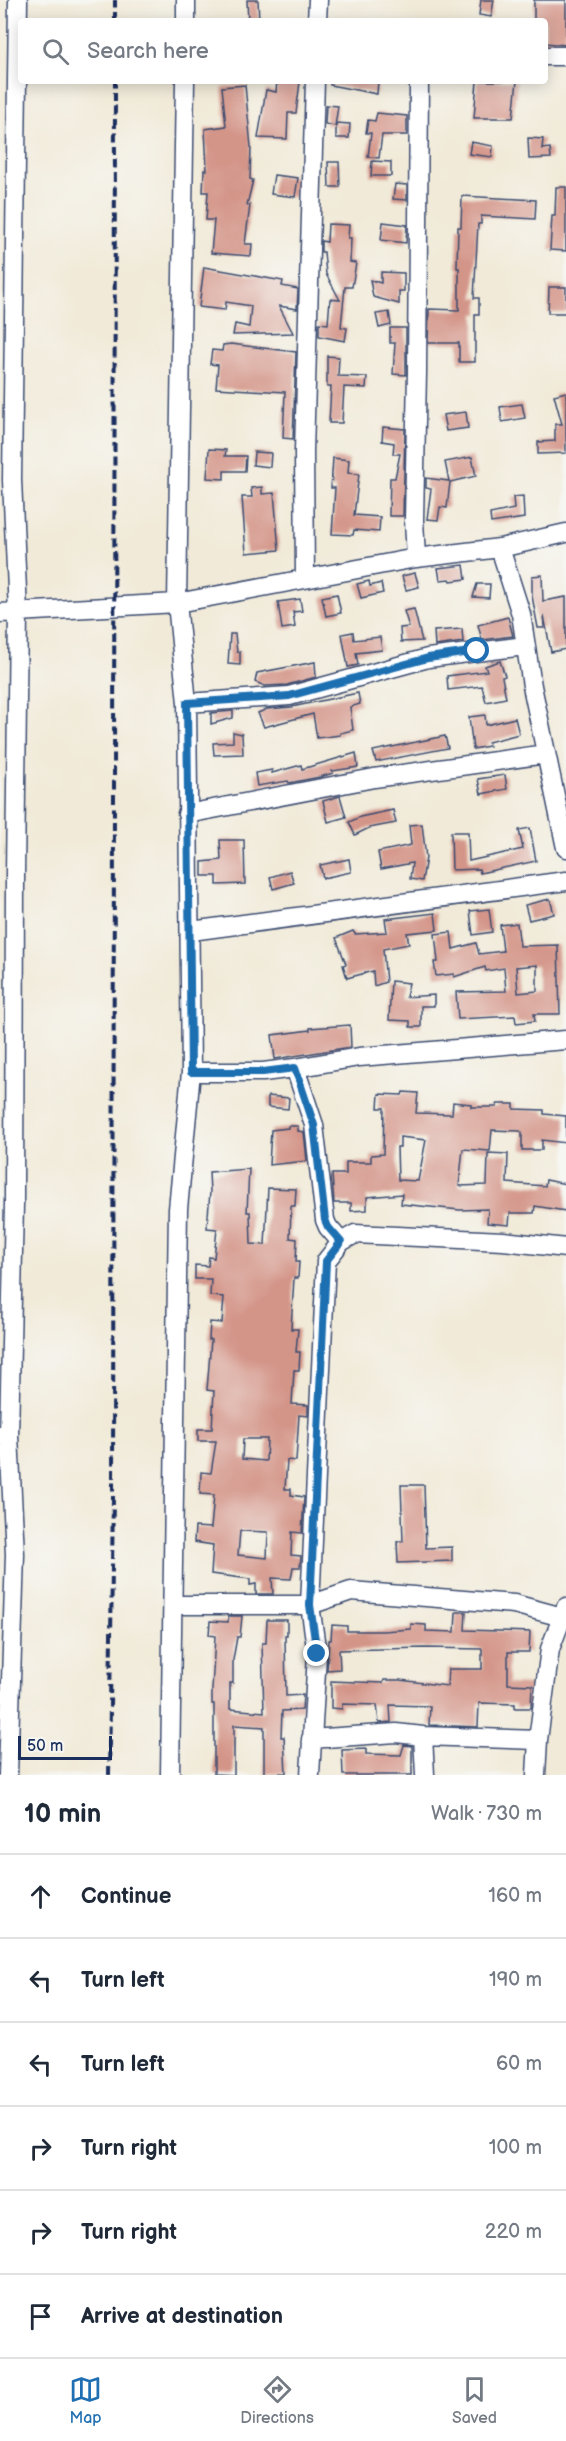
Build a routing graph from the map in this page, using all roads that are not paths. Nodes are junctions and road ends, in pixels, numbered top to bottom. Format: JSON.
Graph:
{"nodes":[{"id":1,"x":18,"y":0,"type":"edge"},
{"id":2,"x":186,"y":0,"type":"edge"},
{"id":3,"x":318,"y":0,"type":"edge"},
{"id":4,"x":186,"y":18,"type":"edge"},
{"id":5,"x":317,"y":18,"type":"edge"},
{"id":6,"x":548,"y":56,"type":"edge"},
{"id":7,"x":566,"y":56,"type":"edge"},
{"id":8,"x":185,"y":84,"type":"edge"},
{"id":9,"x":315,"y":84,"type":"edge"},
{"id":10,"x":420,"y":84,"type":"edge"},
{"id":11,"x":8,"y":169,"type":"edge"},
{"id":12,"x":6,"y":480,"type":"edge"},
{"id":13,"x":566,"y":533,"type":"edge"},
{"id":14,"x":500,"y":548,"type":"junction"},
{"id":15,"x":416,"y":558,"type":"junction"},
{"id":16,"x":305,"y":578,"type":"junction"},
{"id":17,"x":177,"y":603,"type":"junction"},
{"id":18,"x":9,"y":613,"type":"edge"},
{"id":19,"x":525,"y":646,"type":"junction"},
{"id":20,"x":187,"y":703,"type":"junction"},
{"id":21,"x":546,"y":754,"type":"junction"},
{"id":22,"x":187,"y":814,"type":"junction"},
{"id":23,"x":566,"y":848,"type":"edge"},
{"id":24,"x":566,"y":881,"type":"edge"},
{"id":25,"x":191,"y":931,"type":"junction"},
{"id":26,"x":566,"y":1040,"type":"edge"},
{"id":27,"x":295,"y":1068,"type":"junction"},
{"id":28,"x":191,"y":1072,"type":"junction"},
{"id":29,"x":341,"y":1242,"type":"junction"},
{"id":30,"x":566,"y":1248,"type":"edge"},
{"id":31,"x":4,"y":1435,"type":"edge"},
{"id":32,"x":174,"y":1605,"type":"junction"},
{"id":33,"x":310,"y":1605,"type":"junction"},
{"id":34,"x":564,"y":1612,"type":"edge"},
{"id":35,"x":423,"y":1736,"type":"junction"},
{"id":36,"x":311,"y":1739,"type":"junction"},
{"id":37,"x":538,"y":1740,"type":"junction"},
{"id":38,"x":8,"y":1775,"type":"edge"},
{"id":39,"x":170,"y":1775,"type":"edge"},
{"id":40,"x":310,"y":1775,"type":"edge"},
{"id":41,"x":425,"y":1775,"type":"edge"},
{"id":42,"x":536,"y":1775,"type":"edge"}],
"edges":[{"from":1,"to":11,"type":"street"},
{"from":2,"to":4,"type":"street"},
{"from":3,"to":5,"type":"street"},
{"from":6,"to":7,"type":"street"},
{"from":8,"to":17,"type":"street"},
{"from":9,"to":16,"type":"street"},
{"from":10,"to":15,"type":"street"},
{"from":11,"to":12,"type":"street"},
{"from":12,"to":18,"type":"street"},
{"from":13,"to":14,"type":"street"},
{"from":14,"to":15,"type":"street"},
{"from":14,"to":19,"type":"street"},
{"from":15,"to":16,"type":"street"},
{"from":16,"to":17,"type":"street"},
{"from":17,"to":18,"type":"street"},
{"from":17,"to":20,"type":"street"},
{"from":18,"to":31,"type":"street"},
{"from":19,"to":20,"type":"street"},
{"from":19,"to":21,"type":"street"},
{"from":20,"to":22,"type":"street"},
{"from":21,"to":22,"type":"street"},
{"from":21,"to":23,"type":"street"},
{"from":22,"to":25,"type":"street"},
{"from":24,"to":25,"type":"street"},
{"from":25,"to":28,"type":"street"},
{"from":26,"to":27,"type":"street"},
{"from":27,"to":28,"type":"street"},
{"from":27,"to":29,"type":"street"},
{"from":28,"to":32,"type":"street"},
{"from":29,"to":30,"type":"street"},
{"from":29,"to":33,"type":"street"},
{"from":31,"to":38,"type":"street"},
{"from":32,"to":33,"type":"street"},
{"from":32,"to":39,"type":"street"},
{"from":33,"to":34,"type":"street"},
{"from":33,"to":36,"type":"street"},
{"from":34,"to":37,"type":"street"},
{"from":35,"to":36,"type":"street"},
{"from":35,"to":37,"type":"street"},
{"from":35,"to":41,"type":"street"},
{"from":36,"to":40,"type":"street"},
{"from":37,"to":42,"type":"street"}]}
